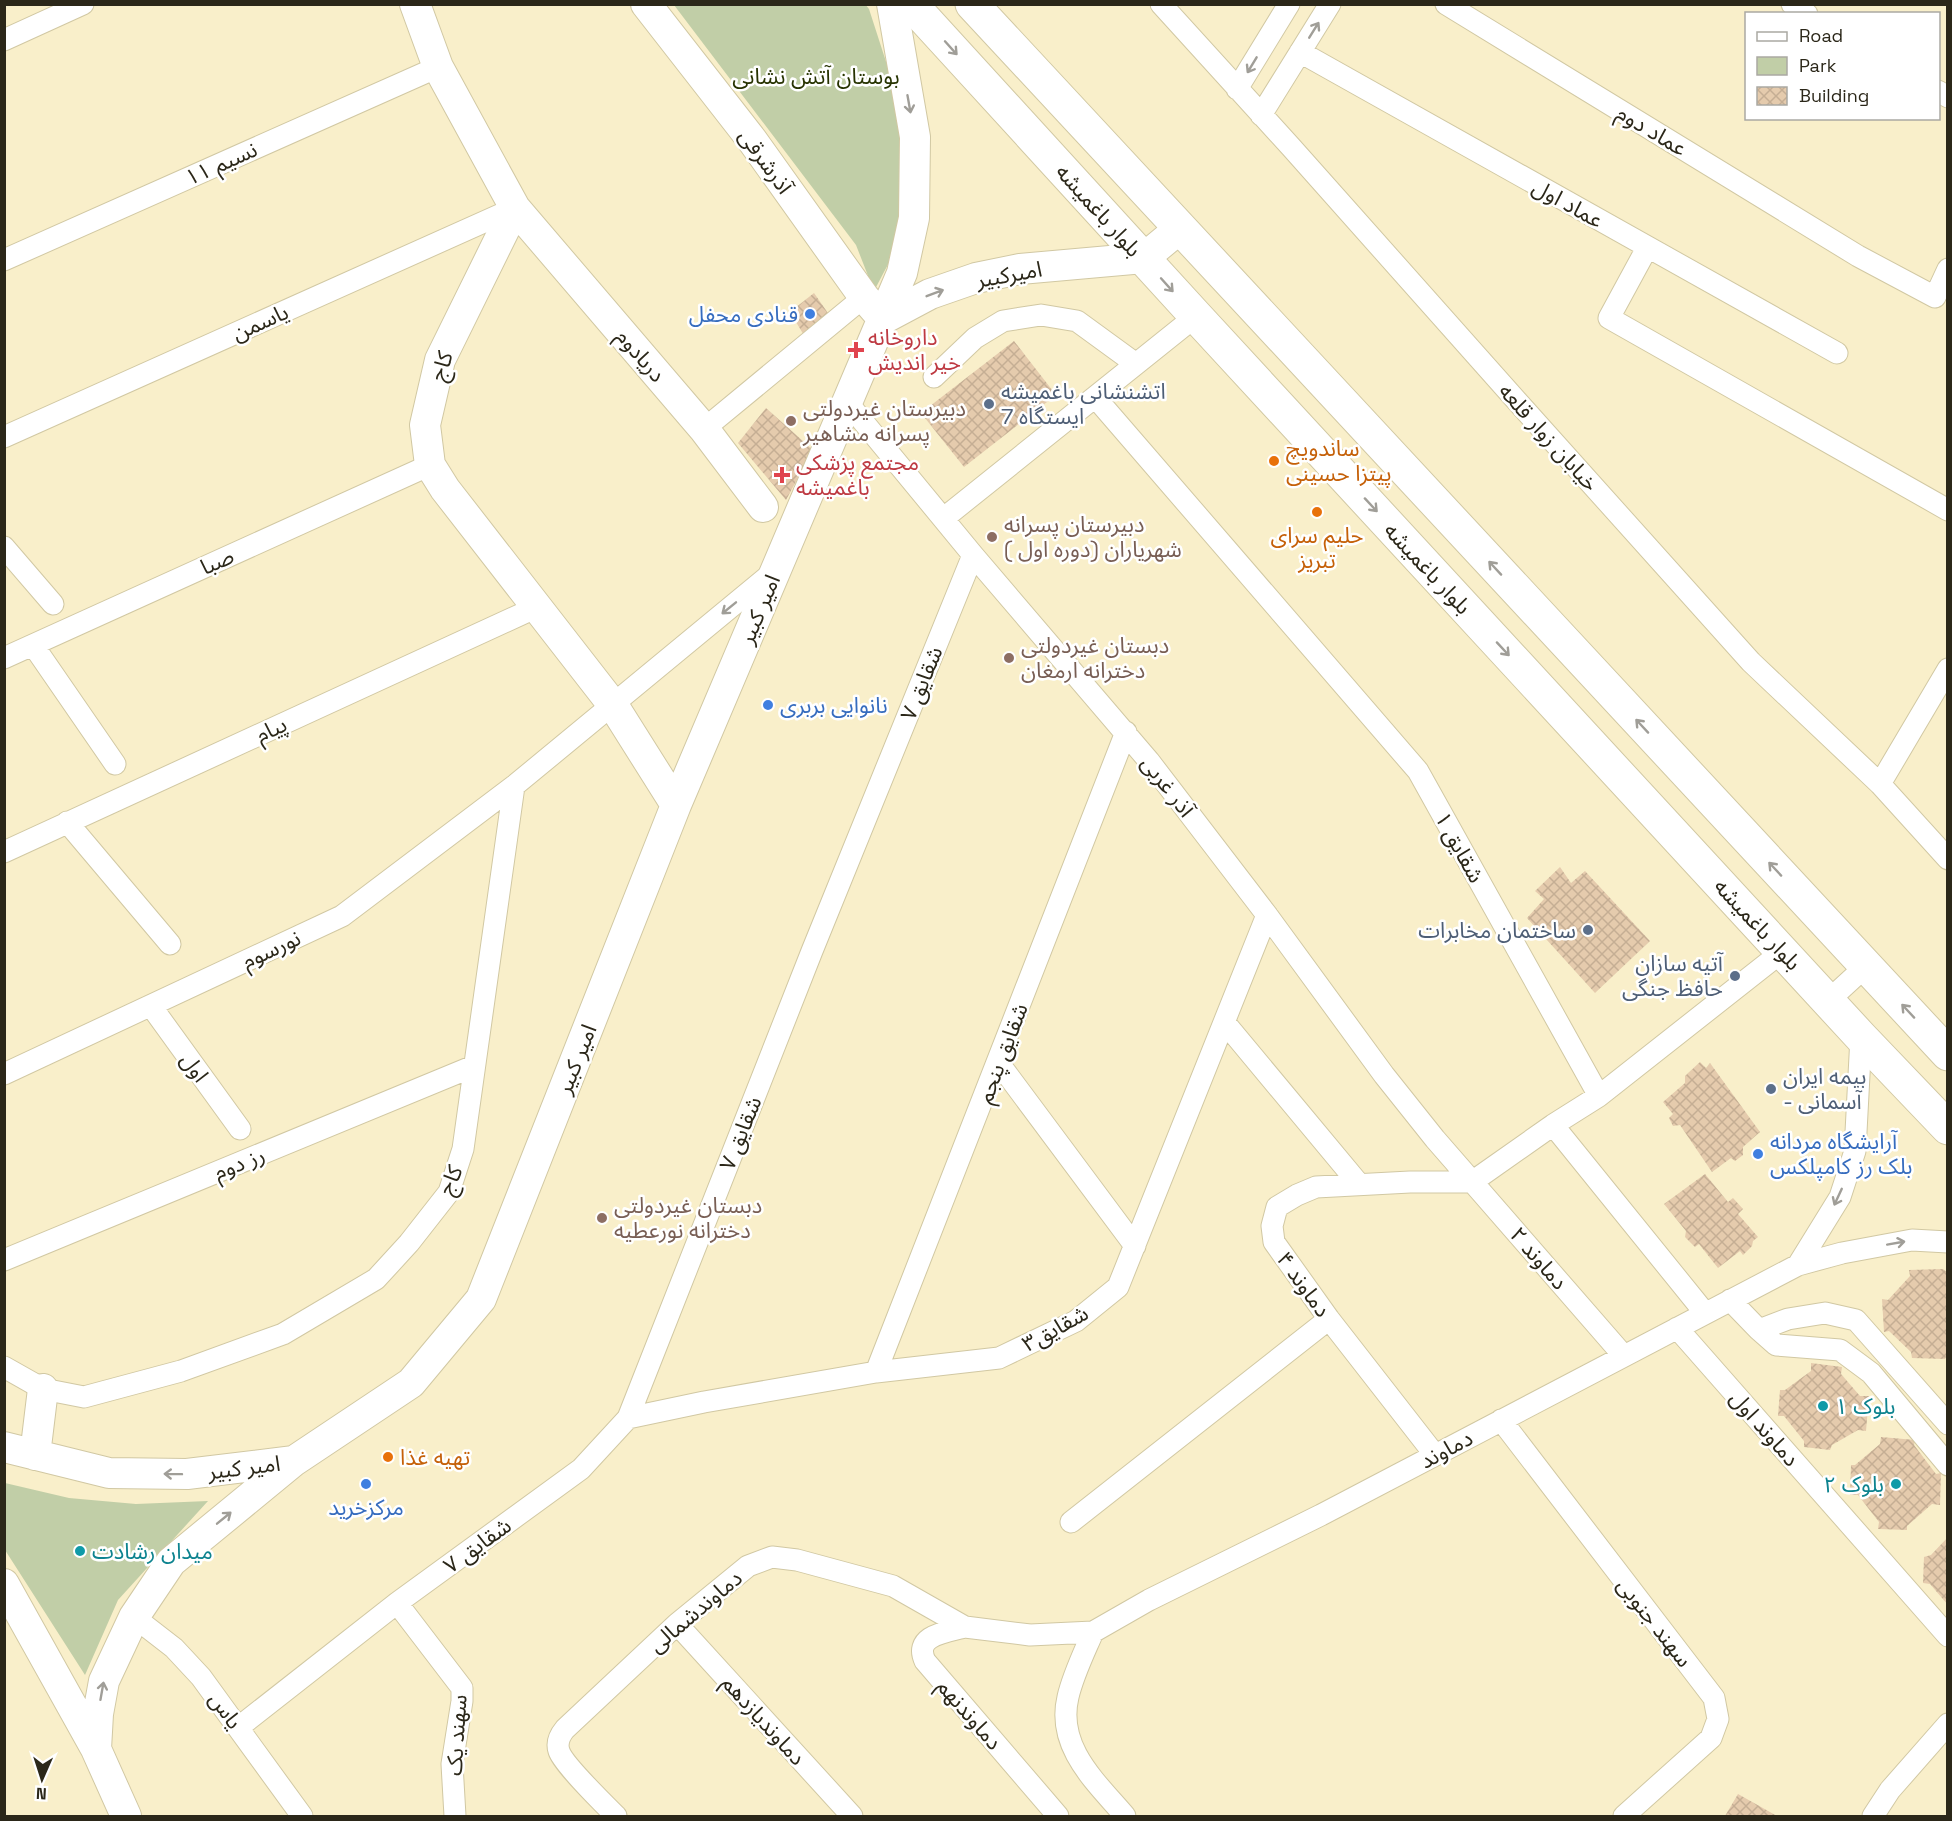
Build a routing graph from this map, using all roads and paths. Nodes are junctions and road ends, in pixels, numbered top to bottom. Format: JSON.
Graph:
{"nodes":[{"id":1,"x":83,"y":4,"type":"edge"},
{"id":2,"x":415,"y":4,"type":"edge"},
{"id":3,"x":646,"y":4,"type":"edge"},
{"id":4,"x":892,"y":4,"type":"edge"},
{"id":5,"x":911,"y":4,"type":"edge"},
{"id":6,"x":972,"y":4,"type":"edge"},
{"id":7,"x":1161,"y":4,"type":"edge"},
{"id":8,"x":1289,"y":4,"type":"edge"},
{"id":9,"x":1330,"y":4,"type":"edge"},
{"id":10,"x":1446,"y":4,"type":"edge"},
{"id":11,"x":4,"y":40,"type":"edge"},
{"id":12,"x":1300,"y":52,"type":"junction"},
{"id":13,"x":438,"y":66,"type":"junction"},
{"id":14,"x":1238,"y":89,"type":"junction"},
{"id":15,"x":1261,"y":115,"type":"junction"},
{"id":16,"x":515,"y":208,"type":"junction"},
{"id":17,"x":1179,"y":229,"type":"junction"},
{"id":18,"x":1647,"y":248,"type":"junction"},
{"id":19,"x":1144,"y":258,"type":"junction"},
{"id":20,"x":4,"y":260,"type":"edge"},
{"id":21,"x":1947,"y":269,"type":"edge"},
{"id":22,"x":874,"y":308,"type":"junction"},
{"id":23,"x":1196,"y":316,"type":"junction"},
{"id":24,"x":1837,"y":353,"type":"dead end"},
{"id":25,"x":1136,"y":364,"type":"junction"},
{"id":26,"x":934,"y":377,"type":"dead end"},
{"id":27,"x":1095,"y":397,"type":"junction"},
{"id":28,"x":847,"y":402,"type":"junction"},
{"id":29,"x":705,"y":429,"type":"junction"},
{"id":30,"x":4,"y":436,"type":"edge"},
{"id":31,"x":430,"y":465,"type":"junction"},
{"id":32,"x":762,"y":507,"type":"dead end"},
{"id":33,"x":1947,"y":510,"type":"edge"},
{"id":34,"x":944,"y":519,"type":"junction"},
{"id":35,"x":4,"y":547,"type":"edge"},
{"id":36,"x":974,"y":555,"type":"junction"},
{"id":37,"x":775,"y":571,"type":"junction"},
{"id":38,"x":52,"y":604,"type":"dead end"},
{"id":39,"x":537,"y":607,"type":"junction"},
{"id":40,"x":33,"y":645,"type":"junction"},
{"id":41,"x":4,"y":658,"type":"edge"},
{"id":42,"x":1945,"y":678,"type":"edge"},
{"id":43,"x":613,"y":705,"type":"junction"},
{"id":44,"x":1126,"y":732,"type":"junction"},
{"id":45,"x":115,"y":764,"type":"dead end"},
{"id":46,"x":1880,"y":783,"type":"junction"},
{"id":47,"x":514,"y":786,"type":"junction"},
{"id":48,"x":676,"y":805,"type":"junction"},
{"id":49,"x":68,"y":822,"type":"junction"},
{"id":50,"x":4,"y":852,"type":"edge"},
{"id":51,"x":1947,"y":859,"type":"edge"},
{"id":52,"x":1267,"y":915,"type":"junction"},
{"id":53,"x":170,"y":944,"type":"dead end"},
{"id":54,"x":1783,"y":951,"type":"junction"},
{"id":55,"x":1866,"y":966,"type":"junction"},
{"id":56,"x":1829,"y":1000,"type":"junction"},
{"id":57,"x":151,"y":1006,"type":"junction"},
{"id":58,"x":1224,"y":1023,"type":"junction"},
{"id":59,"x":1861,"y":1037,"type":"junction"},
{"id":60,"x":1947,"y":1054,"type":"edge"},
{"id":61,"x":998,"y":1062,"type":"junction"},
{"id":62,"x":474,"y":1066,"type":"junction"},
{"id":63,"x":4,"y":1074,"type":"edge"},
{"id":64,"x":1599,"y":1096,"type":"junction"},
{"id":65,"x":1553,"y":1125,"type":"junction"},
{"id":66,"x":1947,"y":1128,"type":"edge"},
{"id":67,"x":240,"y":1129,"type":"dead end"},
{"id":68,"x":1494,"y":1164,"type":"dead end"},
{"id":69,"x":1472,"y":1182,"type":"junction"},
{"id":70,"x":1359,"y":1184,"type":"junction"},
{"id":71,"x":1947,"y":1242,"type":"edge"},
{"id":72,"x":1135,"y":1246,"type":"junction"},
{"id":73,"x":4,"y":1260,"type":"edge"},
{"id":74,"x":1798,"y":1264,"type":"junction"},
{"id":75,"x":1730,"y":1300,"type":"junction"},
{"id":76,"x":1706,"y":1312,"type":"junction"},
{"id":77,"x":1329,"y":1319,"type":"junction"},
{"id":78,"x":1677,"y":1328,"type":"junction"},
{"id":79,"x":1759,"y":1330,"type":"junction"},
{"id":80,"x":1623,"y":1355,"type":"junction"},
{"id":81,"x":4,"y":1367,"type":"edge"},
{"id":82,"x":876,"y":1372,"type":"junction"},
{"id":83,"x":43,"y":1389,"type":"junction"},
{"id":84,"x":628,"y":1418,"type":"junction"},
{"id":85,"x":1500,"y":1420,"type":"junction"},
{"id":86,"x":1947,"y":1424,"type":"edge"},
{"id":87,"x":4,"y":1447,"type":"edge"},
{"id":88,"x":35,"y":1455,"type":"junction"},
{"id":89,"x":1435,"y":1455,"type":"junction"},
{"id":90,"x":294,"y":1461,"type":"junction"},
{"id":91,"x":1947,"y":1465,"type":"edge"},
{"id":92,"x":1071,"y":1522,"type":"dead end"},
{"id":93,"x":4,"y":1584,"type":"edge"},
{"id":94,"x":397,"y":1603,"type":"junction"},
{"id":95,"x":134,"y":1617,"type":"junction"},
{"id":96,"x":677,"y":1623,"type":"junction"},
{"id":97,"x":965,"y":1627,"type":"junction"},
{"id":98,"x":1093,"y":1632,"type":"junction"},
{"id":99,"x":1947,"y":1636,"type":"edge"},
{"id":100,"x":1947,"y":1724,"type":"edge"},
{"id":101,"x":239,"y":1727,"type":"junction"},
{"id":102,"x":96,"y":1749,"type":"junction"},
{"id":103,"x":126,"y":1816,"type":"edge"},
{"id":104,"x":302,"y":1816,"type":"edge"},
{"id":105,"x":455,"y":1816,"type":"edge"},
{"id":106,"x":616,"y":1816,"type":"edge"},
{"id":107,"x":852,"y":1816,"type":"edge"},
{"id":108,"x":1058,"y":1816,"type":"edge"},
{"id":109,"x":1125,"y":1816,"type":"edge"},
{"id":110,"x":1624,"y":1816,"type":"edge"},
{"id":111,"x":1873,"y":1816,"type":"edge"}],
"edges":[{"from":1,"to":11,"type":"street"},
{"from":2,"to":13,"type":"main road"},
{"from":3,"to":22,"type":"main road","name":"آذرشرقی"},
{"from":4,"to":22,"type":"main road","name":"امیر کبیر","one_way":true},
{"from":5,"to":19,"type":"main road","name":"بلوار باغمیشه","one_way":true},
{"from":6,"to":17,"type":"main road","name":"بلوار باغمیشه"},
{"from":7,"to":14,"type":"street","name":"خیابان زوار قلعه"},
{"from":8,"to":14,"type":"street","one_way":true},
{"from":12,"to":9,"type":"street","one_way":true},
{"from":10,"to":21,"type":"street","name":"عماد دوم"},
{"from":12,"to":15,"type":"street"},
{"from":12,"to":18,"type":"street","name":"عماد اول"},
{"from":13,"to":16,"type":"main road"},
{"from":13,"to":20,"type":"street","name":"نسیم ۱۱"},
{"from":14,"to":15,"type":"street","name":"خیابان زوار قلعه"},
{"from":15,"to":46,"type":"street","name":"خیابان زوار قلعه"},
{"from":16,"to":29,"type":"main road","name":"دریادوم"},
{"from":16,"to":30,"type":"street","name":"یاسمن"},
{"from":16,"to":31,"type":"main road","name":"کاج"},
{"from":17,"to":19,"type":"main road"},
{"from":55,"to":17,"type":"main road","name":"بلوار باغمیشه","one_way":true},
{"from":18,"to":24,"type":"street","name":"عماد اول"},
{"from":18,"to":33,"type":"street"},
{"from":22,"to":19,"type":"main road","name":"امیرکبیر","one_way":true},
{"from":19,"to":23,"type":"main road","name":"بلوار باغمیشه","one_way":true},
{"from":22,"to":28,"type":"main road","name":"امیر کبیر"},
{"from":22,"to":29,"type":"street"},
{"from":23,"to":25,"type":"street"},
{"from":23,"to":54,"type":"main road","name":"بلوار باغمیشه","one_way":true},
{"from":25,"to":26,"type":"street"},
{"from":25,"to":27,"type":"street"},
{"from":27,"to":34,"type":"street"},
{"from":27,"to":64,"type":"street","name":"شقایق ۱"},
{"from":28,"to":34,"type":"street","name":"آذر غربی"},
{"from":28,"to":37,"type":"main road","name":"امیر کبیر"},
{"from":29,"to":32,"type":"main road","name":"دریادوم"},
{"from":31,"to":39,"type":"main road","name":"کاج"},
{"from":31,"to":40,"type":"street","name":"صبا"},
{"from":34,"to":36,"type":"street","name":"آذر غربی"},
{"from":35,"to":38,"type":"street"},
{"from":36,"to":44,"type":"street","name":"آذر غربی"},
{"from":36,"to":84,"type":"street","name":"شقایق ۷"},
{"from":37,"to":43,"type":"street","one_way":true},
{"from":37,"to":48,"type":"main road","name":"امیر کبیر"},
{"from":39,"to":43,"type":"main road","name":"کاج"},
{"from":39,"to":49,"type":"street","name":"پیام"},
{"from":40,"to":41,"type":"street","name":"صبا"},
{"from":40,"to":45,"type":"street"},
{"from":42,"to":46,"type":"street"},
{"from":43,"to":47,"type":"street"},
{"from":43,"to":48,"type":"main road","name":"کاج"},
{"from":44,"to":52,"type":"street","name":"آذر غربی"},
{"from":44,"to":61,"type":"street","name":"شقایق پنجم"},
{"from":46,"to":51,"type":"street","name":"خیابان زوار قلعه"},
{"from":47,"to":57,"type":"street","name":"نورسوم"},
{"from":47,"to":62,"type":"street","name":"کاج"},
{"from":48,"to":90,"type":"main road","name":"امیر کبیر"},
{"from":49,"to":50,"type":"street","name":"پیام"},
{"from":49,"to":53,"type":"street"},
{"from":52,"to":58,"type":"street","name":"شقایق۳"},
{"from":52,"to":69,"type":"street","name":"آذر غربی"},
{"from":54,"to":56,"type":"main road","name":"بلوار باغمیشه"},
{"from":54,"to":64,"type":"street"},
{"from":55,"to":56,"type":"street"},
{"from":60,"to":55,"type":"main road","name":"بلوار باغمیشه","one_way":true},
{"from":56,"to":59,"type":"main road","name":"بلوار باغمیشه"},
{"from":57,"to":63,"type":"street","name":"نورسوم"},
{"from":57,"to":67,"type":"street","name":"اول"},
{"from":58,"to":70,"type":"street"},
{"from":58,"to":72,"type":"street","name":"شقایق۳"},
{"from":59,"to":66,"type":"main road","name":"بلوار باغمیشه"},
{"from":59,"to":74,"type":"street","one_way":true},
{"from":61,"to":72,"type":"street"},
{"from":61,"to":82,"type":"street","name":"شقایق پنجم"},
{"from":62,"to":73,"type":"street","name":"رز دوم"},
{"from":62,"to":83,"type":"street","name":"کاج"},
{"from":64,"to":65,"type":"street"},
{"from":65,"to":69,"type":"street"},
{"from":65,"to":76,"type":"street"},
{"from":68,"to":69,"type":"street"},
{"from":69,"to":70,"type":"street","name":"دماوند ۴"},
{"from":69,"to":80,"type":"street","name":"دماوند ۲"},
{"from":70,"to":77,"type":"street","name":"دماوند ۴"},
{"from":74,"to":71,"type":"street","name":"دماوند","one_way":true},
{"from":72,"to":82,"type":"street","name":"شقایق۳"},
{"from":74,"to":75,"type":"street","name":"دماوند"},
{"from":75,"to":76,"type":"street","name":"دماوند"},
{"from":75,"to":79,"type":"street"},
{"from":76,"to":78,"type":"street","name":"دماوند"},
{"from":77,"to":89,"type":"street","name":"دماوند ۴"},
{"from":77,"to":92,"type":"street"},
{"from":78,"to":80,"type":"street","name":"دماوند"},
{"from":78,"to":99,"type":"street","name":"دماوند اول"},
{"from":79,"to":86,"type":"street"},
{"from":79,"to":91,"type":"street"},
{"from":80,"to":85,"type":"street","name":"دماوند"},
{"from":81,"to":83,"type":"street","name":"کاج"},
{"from":82,"to":84,"type":"street","name":"شقایق۳"},
{"from":83,"to":88,"type":"main road"},
{"from":84,"to":94,"type":"street","name":"شقایق ۷"},
{"from":85,"to":89,"type":"street","name":"دماوند"},
{"from":85,"to":110,"type":"street","name":"سهند جنوبی"},
{"from":87,"to":88,"type":"main road","name":"امیر کبیر"},
{"from":90,"to":88,"type":"main road","name":"امیر کبیر","one_way":true},
{"from":89,"to":98,"type":"street","name":"دماوند"},
{"from":95,"to":90,"type":"main road","one_way":true},
{"from":93,"to":102,"type":"main road"},
{"from":94,"to":101,"type":"street","name":"شقایق ۷"},
{"from":94,"to":105,"type":"street","name":"سهند یک"},
{"from":95,"to":101,"type":"street","name":"یاس"},
{"from":102,"to":95,"type":"main road","one_way":true},
{"from":96,"to":97,"type":"street","name":"دماوندشمالی"},
{"from":96,"to":106,"type":"street","name":"دماوندشمالی"},
{"from":96,"to":107,"type":"street","name":"دماوندیازدهم"},
{"from":97,"to":98,"type":"street","name":"دماوندشمالی"},
{"from":97,"to":108,"type":"street","name":"دماوندنهم"},
{"from":98,"to":109,"type":"street"},
{"from":100,"to":111,"type":"street"},
{"from":101,"to":104,"type":"street","name":"یاس"},
{"from":102,"to":103,"type":"main road"}]}
